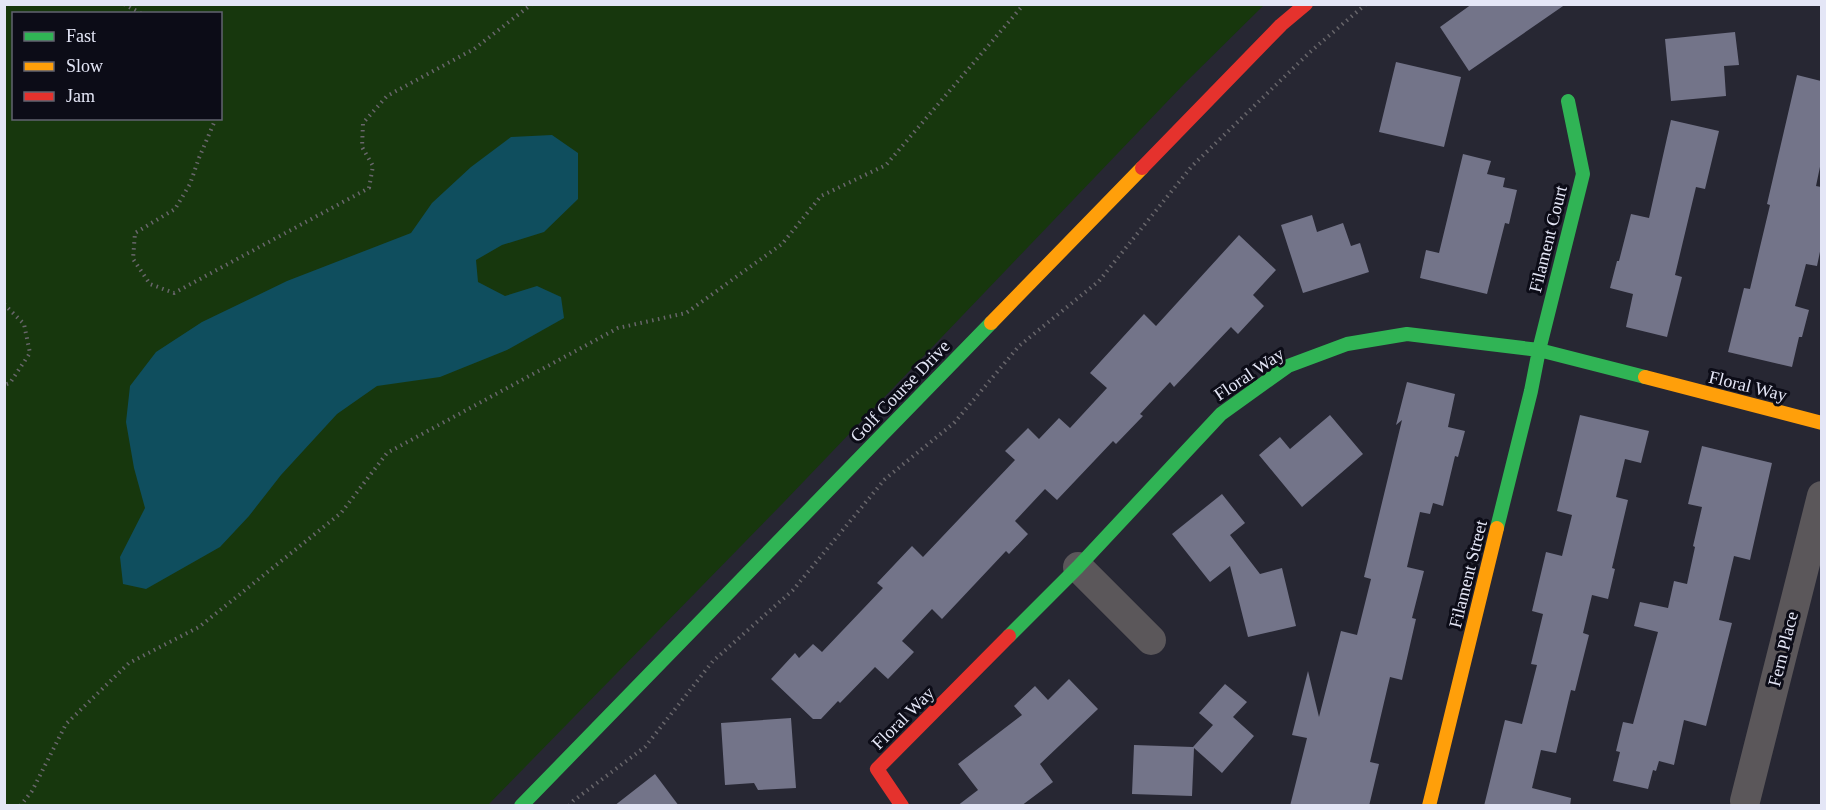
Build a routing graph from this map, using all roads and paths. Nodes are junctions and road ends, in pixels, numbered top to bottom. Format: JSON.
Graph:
{"nodes":[{"id":1,"x":124,"y":4,"type":"edge"},
{"id":2,"x":532,"y":4,"type":"edge"},
{"id":3,"x":1024,"y":4,"type":"edge"},
{"id":4,"x":1306,"y":4,"type":"edge"},
{"id":5,"x":1366,"y":4,"type":"edge"},
{"id":6,"x":138,"y":12,"type":"edge"},
{"id":7,"x":1568,"y":100,"type":"dead end"},
{"id":8,"x":215,"y":120,"type":"edge"},
{"id":9,"x":4,"y":304,"type":"edge"},
{"id":10,"x":1539,"y":350,"type":"junction"},
{"id":11,"x":4,"y":385,"type":"edge"},
{"id":12,"x":1821,"y":423,"type":"edge"},
{"id":13,"x":1821,"y":496,"type":"edge"},
{"id":14,"x":1078,"y":567,"type":"junction"},
{"id":15,"x":1152,"y":640,"type":"dead end"},
{"id":16,"x":1745,"y":801,"type":"dead end"},
{"id":17,"x":20,"y":806,"type":"edge"},
{"id":18,"x":521,"y":806,"type":"edge"},
{"id":19,"x":569,"y":806,"type":"edge"},
{"id":20,"x":902,"y":806,"type":"edge"},
{"id":21,"x":1429,"y":806,"type":"edge"}],
"edges":[{"from":1,"to":6,"type":"path"},
{"from":2,"to":8,"type":"path"},
{"from":3,"to":17,"type":"path"},
{"from":4,"to":18,"type":"street","name":"Golf Course Drive"},
{"from":5,"to":19,"type":"path"},
{"from":7,"to":10,"type":"street","name":"Filament Court"},
{"from":9,"to":11,"type":"path"},
{"from":10,"to":12,"type":"street","name":"Floral Way"},
{"from":10,"to":14,"type":"street","name":"Floral Way"},
{"from":10,"to":21,"type":"street","name":"Filament Street"},
{"from":13,"to":16,"type":"street","name":"Fern Place"},
{"from":14,"to":15,"type":"street"},
{"from":14,"to":20,"type":"street","name":"Floral Way"}]}
